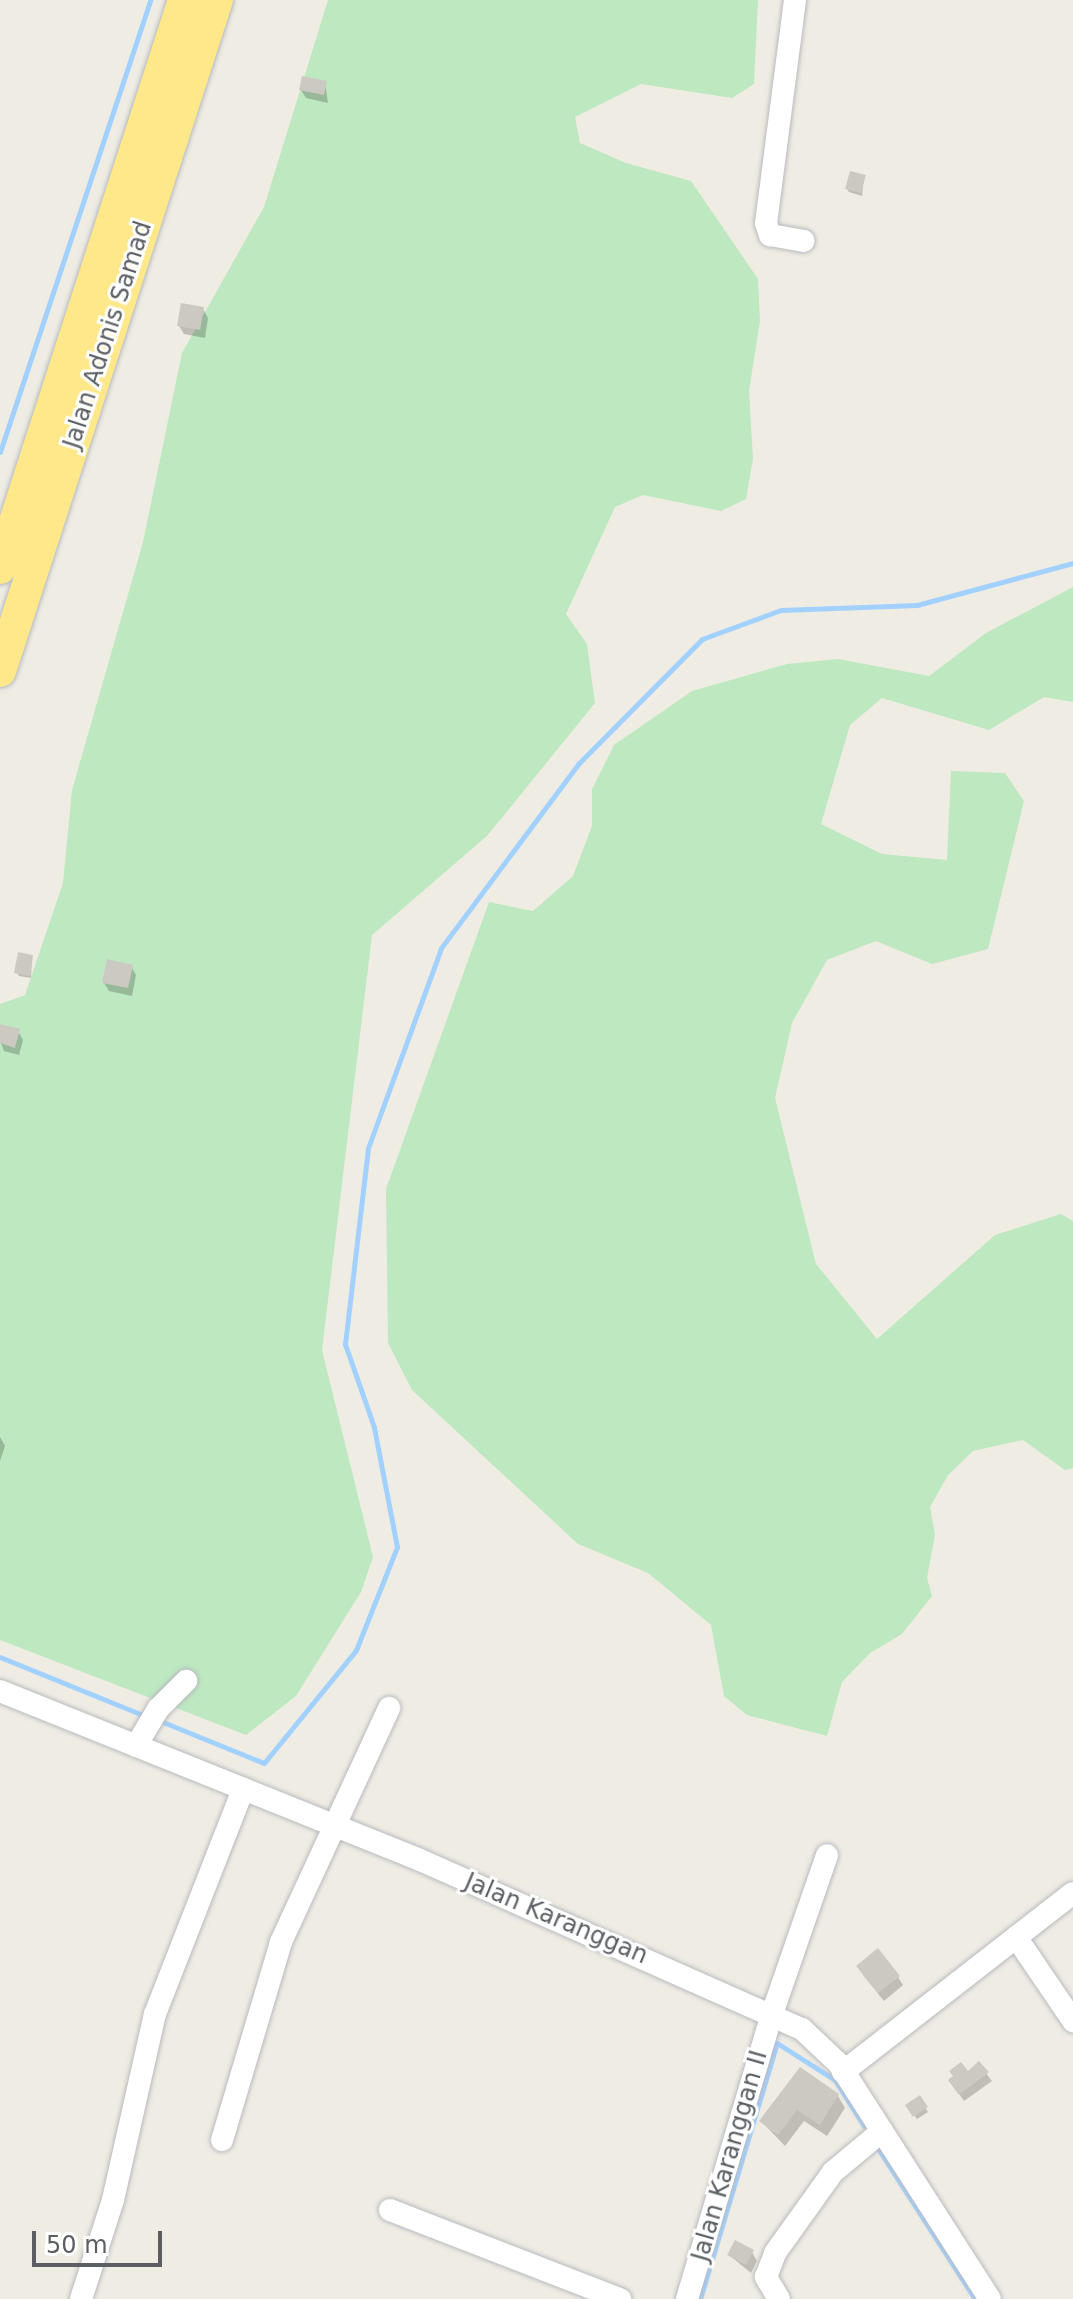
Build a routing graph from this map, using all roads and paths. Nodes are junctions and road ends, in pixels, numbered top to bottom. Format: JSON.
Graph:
{"nodes":[{"id":1,"x":184,"y":0,"type":"edge"},
{"id":2,"x":217,"y":0,"type":"edge"},
{"id":3,"x":795,"y":0,"type":"edge"},
{"id":4,"x":803,"y":241,"type":"dead end"},
{"id":5,"x":0,"y":568,"type":"edge"},
{"id":6,"x":0,"y":671,"type":"edge"},
{"id":7,"x":186,"y":1681,"type":"dead end"},
{"id":8,"x":0,"y":1691,"type":"edge"},
{"id":9,"x":389,"y":1708,"type":"dead end"},
{"id":10,"x":136,"y":1746,"type":"junction"},
{"id":11,"x":243,"y":1789,"type":"junction"},
{"id":12,"x":335,"y":1826,"type":"junction"},
{"id":13,"x":827,"y":1855,"type":"dead end"},
{"id":14,"x":1073,"y":1893,"type":"edge"},
{"id":15,"x":1016,"y":1937,"type":"junction"},
{"id":16,"x":772,"y":2014,"type":"junction"},
{"id":17,"x":1073,"y":2021,"type":"edge"},
{"id":18,"x":843,"y":2072,"type":"junction"},
{"id":19,"x":882,"y":2131,"type":"junction"},
{"id":20,"x":222,"y":2140,"type":"dead end"},
{"id":21,"x":390,"y":2210,"type":"dead end"},
{"id":22,"x":81,"y":2299,"type":"edge"},
{"id":23,"x":620,"y":2299,"type":"edge"},
{"id":24,"x":687,"y":2299,"type":"edge"},
{"id":25,"x":779,"y":2299,"type":"edge"},
{"id":26,"x":990,"y":2299,"type":"edge"}],
"edges":[{"from":1,"to":5,"type":"highway","name":"Jalan Adonis Samad"},
{"from":2,"to":6,"type":"highway","name":"Jalan Adonis Samad"},
{"from":3,"to":4,"type":"street"},
{"from":7,"to":10,"type":"street"},
{"from":8,"to":10,"type":"street","name":"Jalan Karanggan"},
{"from":9,"to":12,"type":"street"},
{"from":10,"to":11,"type":"street","name":"Jalan Karanggan"},
{"from":11,"to":12,"type":"street","name":"Jalan Karanggan"},
{"from":11,"to":22,"type":"street"},
{"from":12,"to":16,"type":"street","name":"Jalan Karanggan"},
{"from":12,"to":20,"type":"street"},
{"from":13,"to":16,"type":"street","name":"Jalan Karanggan II"},
{"from":14,"to":15,"type":"street"},
{"from":15,"to":17,"type":"street"},
{"from":15,"to":18,"type":"street"},
{"from":16,"to":18,"type":"street","name":"Jalan Karanggan"},
{"from":16,"to":24,"type":"street","name":"Jalan Karanggan II"},
{"from":18,"to":19,"type":"street","name":"Jalan Karanggan"},
{"from":19,"to":25,"type":"street"},
{"from":19,"to":26,"type":"street","name":"Jalan Karanggan"},
{"from":21,"to":23,"type":"street"}]}
